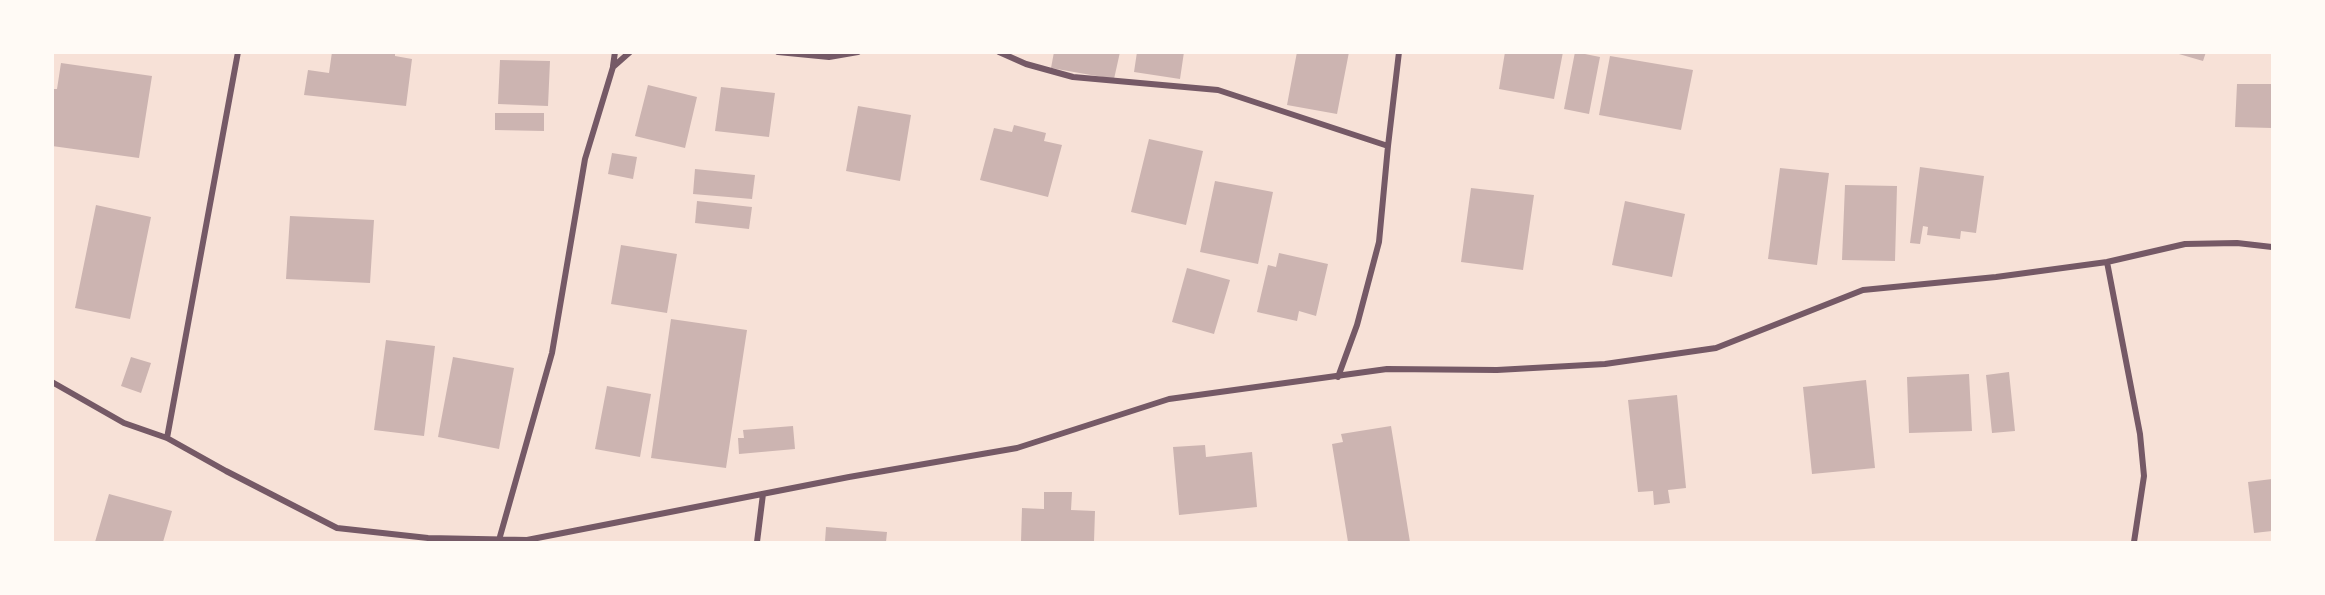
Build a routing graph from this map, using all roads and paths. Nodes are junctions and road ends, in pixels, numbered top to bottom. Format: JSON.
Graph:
{"nodes":[{"id":1,"x":238,"y":52,"type":"edge"},
{"id":2,"x":615,"y":52,"type":"edge"},
{"id":3,"x":630,"y":52,"type":"edge"},
{"id":4,"x":778,"y":52,"type":"edge"},
{"id":5,"x":858,"y":52,"type":"edge"},
{"id":6,"x":999,"y":52,"type":"edge"},
{"id":7,"x":1399,"y":52,"type":"edge"},
{"id":8,"x":613,"y":67,"type":"junction"},
{"id":9,"x":1388,"y":146,"type":"junction"},
{"id":10,"x":2272,"y":247,"type":"edge"},
{"id":11,"x":2107,"y":262,"type":"junction"},
{"id":12,"x":1338,"y":377,"type":"junction"},
{"id":13,"x":52,"y":382,"type":"edge"},
{"id":14,"x":167,"y":438,"type":"junction"},
{"id":15,"x":763,"y":494,"type":"junction"},
{"id":16,"x":499,"y":540,"type":"junction"},
{"id":17,"x":427,"y":541,"type":"edge"},
{"id":18,"x":757,"y":543,"type":"edge"},
{"id":19,"x":2134,"y":543,"type":"edge"}],
"edges":[{"from":1,"to":14,"type":"street"},
{"from":2,"to":8,"type":"street"},
{"from":3,"to":8,"type":"street"},
{"from":4,"to":5,"type":"street"},
{"from":6,"to":9,"type":"street"},
{"from":7,"to":9,"type":"street"},
{"from":8,"to":16,"type":"street"},
{"from":9,"to":12,"type":"street"},
{"from":10,"to":11,"type":"street"},
{"from":11,"to":12,"type":"street"},
{"from":11,"to":19,"type":"street"},
{"from":12,"to":15,"type":"street"},
{"from":13,"to":14,"type":"street"},
{"from":14,"to":17,"type":"street"},
{"from":15,"to":16,"type":"street"},
{"from":15,"to":18,"type":"street"},
{"from":16,"to":17,"type":"street"}]}
